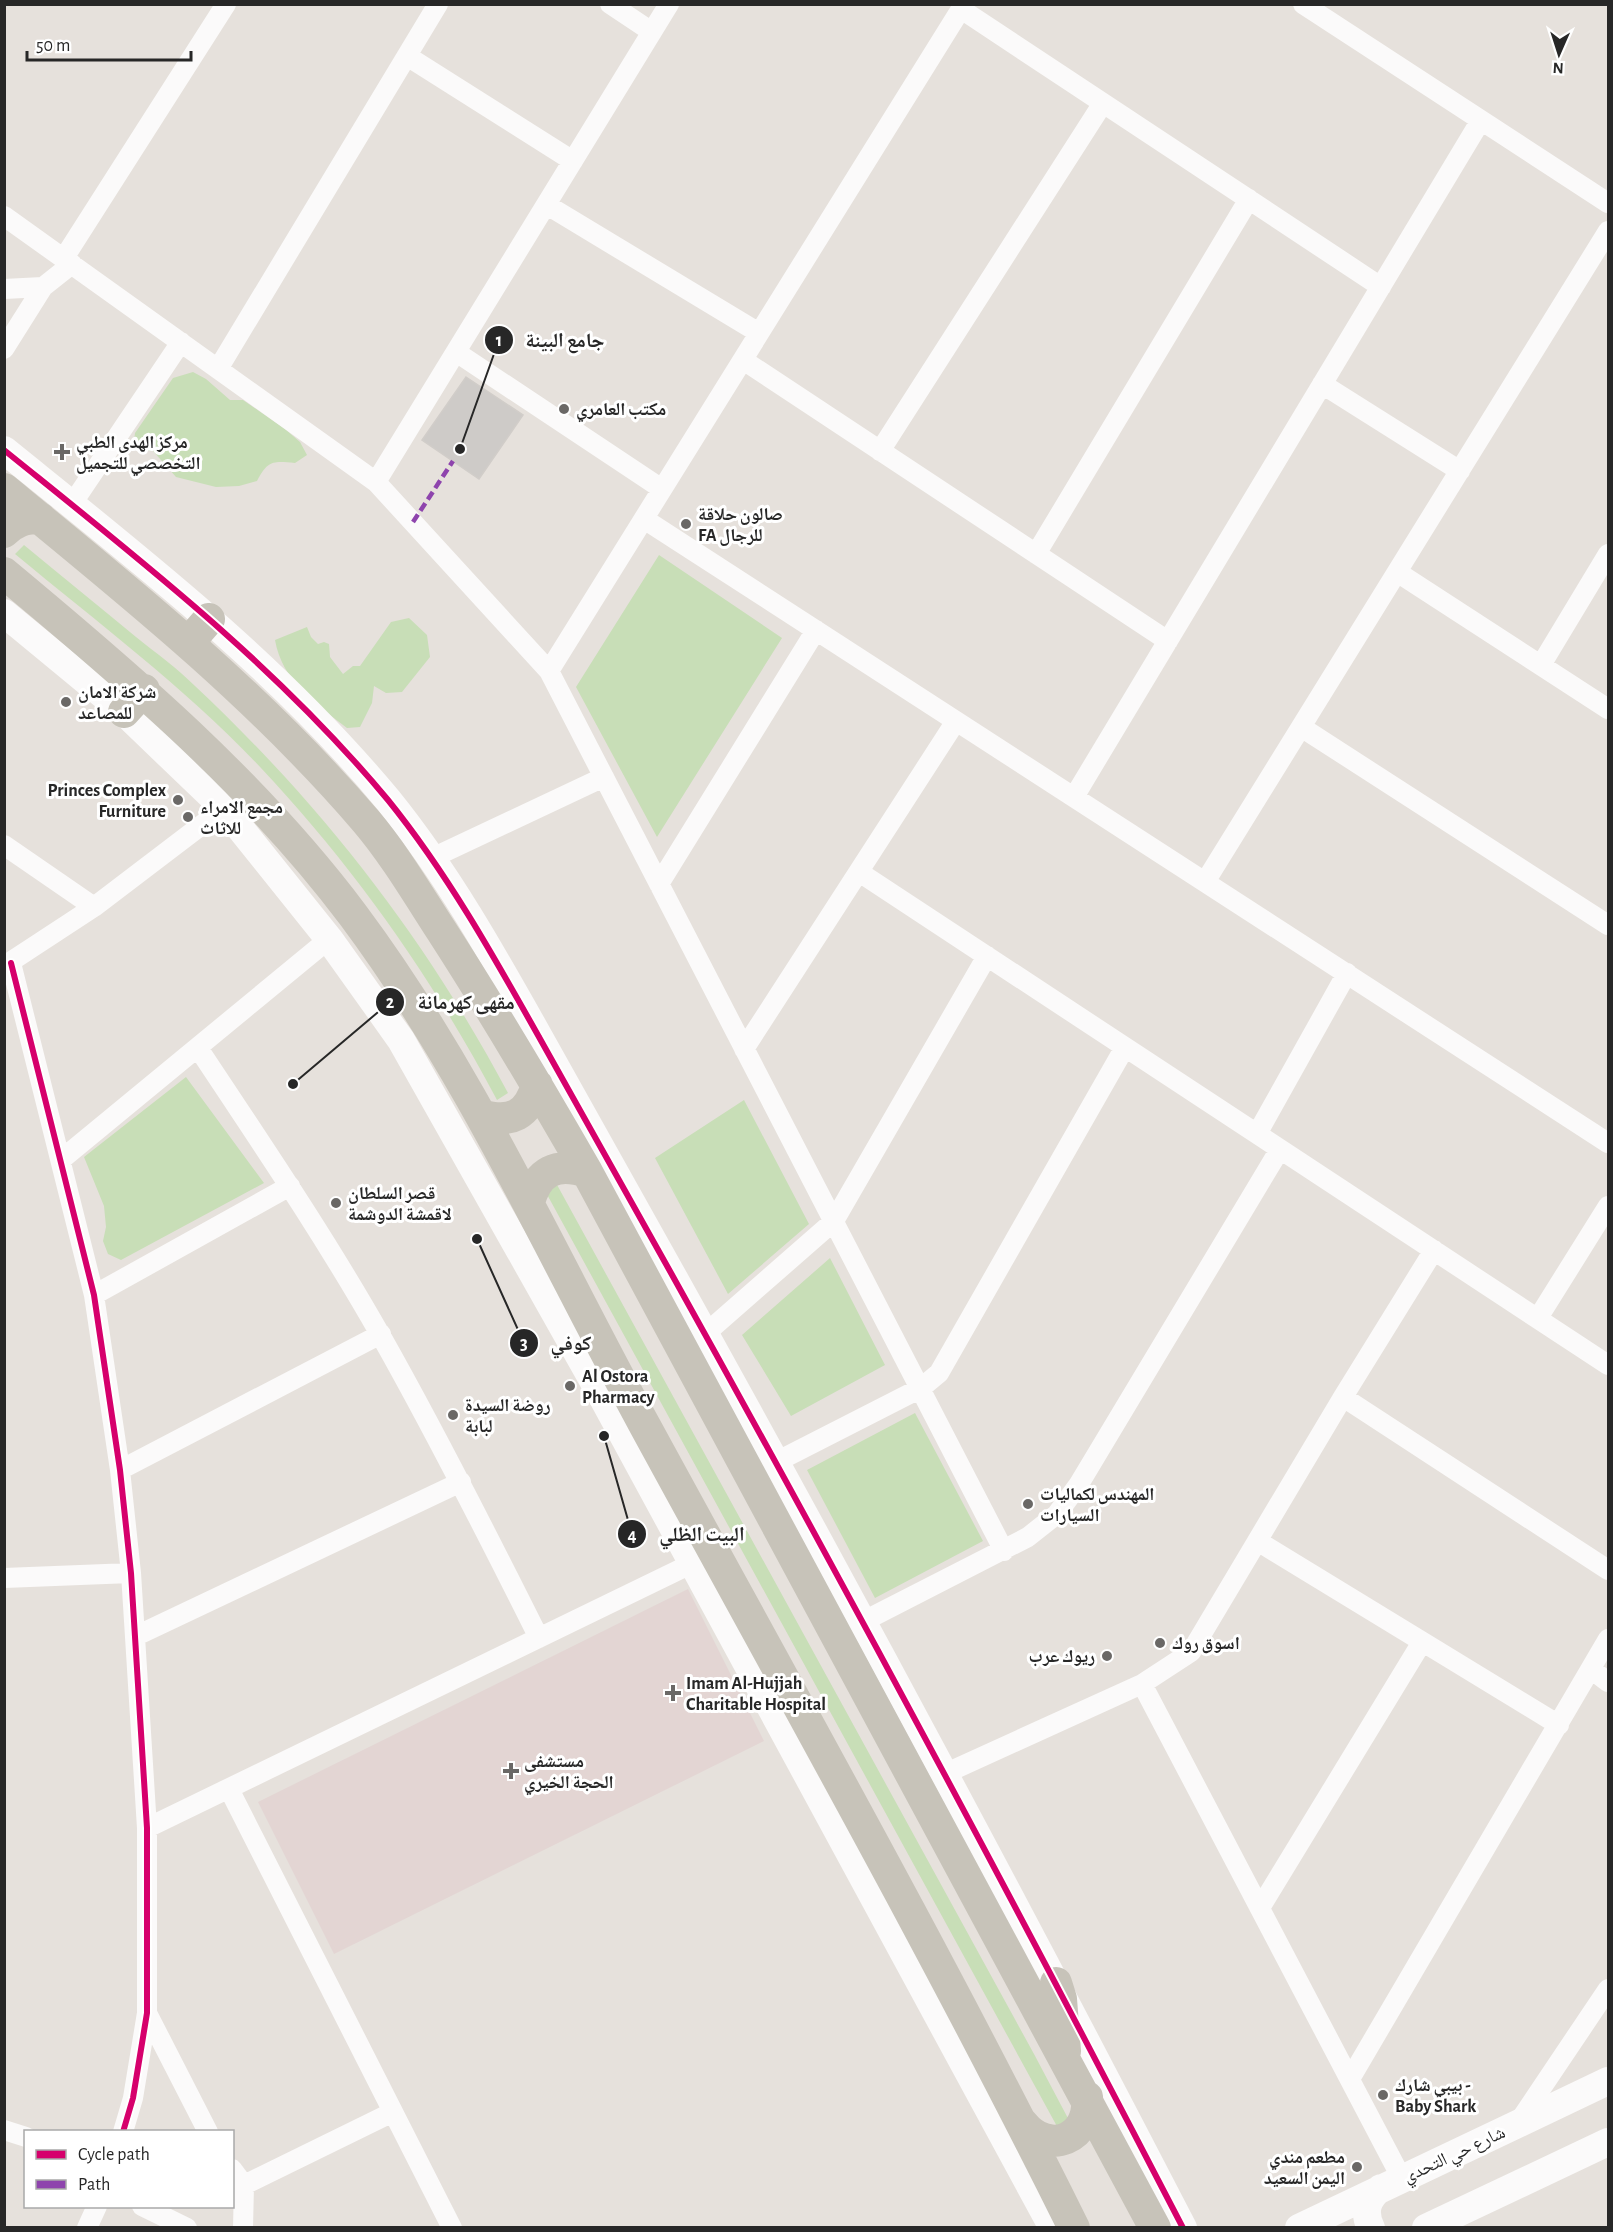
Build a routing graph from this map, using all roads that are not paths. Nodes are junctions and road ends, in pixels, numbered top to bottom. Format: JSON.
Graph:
{"nodes":[{"id":1,"x":226,"y":4,"type":"edge"},
{"id":2,"x":438,"y":4,"type":"edge"},
{"id":3,"x":610,"y":4,"type":"edge"},
{"id":4,"x":669,"y":4,"type":"edge"},
{"id":5,"x":1303,"y":4,"type":"edge"},
{"id":6,"x":962,"y":7,"type":"edge"},
{"id":7,"x":652,"y":32,"type":"junction"},
{"id":8,"x":407,"y":56,"type":"junction"},
{"id":9,"x":1103,"y":103,"type":"junction"},
{"id":10,"x":1481,"y":120,"type":"junction"},
{"id":11,"x":573,"y":161,"type":"junction"},
{"id":12,"x":1249,"y":199,"type":"junction"},
{"id":13,"x":1608,"y":203,"type":"edge"},
{"id":14,"x":547,"y":205,"type":"junction"},
{"id":15,"x":4,"y":216,"type":"edge"},
{"id":16,"x":1608,"y":231,"type":"edge"},
{"id":17,"x":68,"y":261,"type":"junction"},
{"id":18,"x":1381,"y":287,"type":"junction"},
{"id":19,"x":43,"y":288,"type":"junction"},
{"id":20,"x":4,"y":289,"type":"edge"},
{"id":21,"x":759,"y":333,"type":"junction"},
{"id":22,"x":181,"y":342,"type":"junction"},
{"id":23,"x":4,"y":349,"type":"edge"},
{"id":24,"x":456,"y":352,"type":"junction"},
{"id":25,"x":742,"y":360,"type":"junction"},
{"id":26,"x":218,"y":369,"type":"junction"},
{"id":27,"x":1322,"y":384,"type":"junction"},
{"id":28,"x":4,"y":450,"type":"edge"},
{"id":29,"x":880,"y":451,"type":"junction"},
{"id":30,"x":1460,"y":471,"type":"junction"},
{"id":31,"x":376,"y":482,"type":"junction"},
{"id":32,"x":4,"y":489,"type":"edge"},
{"id":33,"x":662,"y":489,"type":"junction"},
{"id":34,"x":72,"y":504,"type":"junction"},
{"id":35,"x":40,"y":518,"type":"junction"},
{"id":36,"x":644,"y":519,"type":"junction"},
{"id":37,"x":4,"y":532,"type":"edge"},
{"id":38,"x":1036,"y":554,"type":"junction"},
{"id":39,"x":1608,"y":554,"type":"edge"},
{"id":40,"x":1397,"y":572,"type":"junction"},
{"id":41,"x":4,"y":573,"type":"edge"},
{"id":42,"x":4,"y":613,"type":"edge"},
{"id":43,"x":209,"y":619,"type":"junction"},
{"id":44,"x":816,"y":630,"type":"junction"},
{"id":45,"x":1168,"y":641,"type":"junction"},
{"id":46,"x":189,"y":642,"type":"junction"},
{"id":47,"x":1541,"y":665,"type":"junction"},
{"id":48,"x":549,"y":671,"type":"junction"},
{"id":49,"x":134,"y":701,"type":"junction"},
{"id":50,"x":1608,"y":709,"type":"edge"},
{"id":51,"x":956,"y":721,"type":"junction"},
{"id":52,"x":1301,"y":727,"type":"junction"},
{"id":53,"x":603,"y":777,"type":"junction"},
{"id":54,"x":1074,"y":797,"type":"junction"},
{"id":55,"x":224,"y":808,"type":"junction"},
{"id":56,"x":4,"y":845,"type":"edge"},
{"id":57,"x":432,"y":858,"type":"junction"},
{"id":58,"x":859,"y":872,"type":"junction"},
{"id":59,"x":1205,"y":882,"type":"junction"},
{"id":60,"x":659,"y":884,"type":"junction"},
{"id":61,"x":94,"y":907,"type":"junction"},
{"id":62,"x":1608,"y":925,"type":"edge"},
{"id":63,"x":329,"y":939,"type":"junction"},
{"id":64,"x":987,"y":956,"type":"junction"},
{"id":65,"x":8,"y":964,"type":"edge"},
{"id":66,"x":1347,"y":974,"type":"junction"},
{"id":67,"x":1125,"y":1047,"type":"junction"},
{"id":68,"x":198,"y":1048,"type":"junction"},
{"id":69,"x":744,"y":1049,"type":"junction"},
{"id":70,"x":537,"y":1085,"type":"junction"},
{"id":71,"x":481,"y":1115,"type":"junction"},
{"id":72,"x":1257,"y":1134,"type":"junction"},
{"id":73,"x":1608,"y":1143,"type":"edge"},
{"id":74,"x":1280,"y":1149,"type":"junction"},
{"id":75,"x":62,"y":1159,"type":"junction"},
{"id":76,"x":586,"y":1172,"type":"junction"},
{"id":77,"x":290,"y":1186,"type":"junction"},
{"id":78,"x":529,"y":1202,"type":"junction"},
{"id":79,"x":1608,"y":1206,"type":"edge"},
{"id":80,"x":834,"y":1221,"type":"junction"},
{"id":81,"x":1434,"y":1250,"type":"junction"},
{"id":82,"x":94,"y":1295,"type":"junction"},
{"id":83,"x":1538,"y":1318,"type":"junction"},
{"id":84,"x":381,"y":1334,"type":"junction"},
{"id":85,"x":694,"y":1343,"type":"junction"},
{"id":86,"x":1608,"y":1365,"type":"edge"},
{"id":87,"x":920,"y":1388,"type":"junction"},
{"id":88,"x":613,"y":1392,"type":"junction"},
{"id":89,"x":1343,"y":1397,"type":"junction"},
{"id":90,"x":776,"y":1462,"type":"junction"},
{"id":91,"x":120,"y":1470,"type":"junction"},
{"id":92,"x":461,"y":1482,"type":"junction"},
{"id":93,"x":1259,"y":1542,"type":"junction"},
{"id":94,"x":1004,"y":1551,"type":"junction"},
{"id":95,"x":693,"y":1563,"type":"junction"},
{"id":96,"x":1608,"y":1570,"type":"edge"},
{"id":97,"x":132,"y":1572,"type":"junction"},
{"id":98,"x":4,"y":1578,"type":"edge"},
{"id":99,"x":862,"y":1622,"type":"junction"},
{"id":100,"x":136,"y":1636,"type":"junction"},
{"id":101,"x":539,"y":1638,"type":"junction"},
{"id":102,"x":1608,"y":1639,"type":"edge"},
{"id":103,"x":1422,"y":1642,"type":"junction"},
{"id":104,"x":1591,"y":1669,"type":"junction"},
{"id":105,"x":1608,"y":1682,"type":"edge"},
{"id":106,"x":1142,"y":1684,"type":"junction"},
{"id":107,"x":1558,"y":1725,"type":"junction"},
{"id":108,"x":944,"y":1774,"type":"junction"},
{"id":109,"x":229,"y":1789,"type":"junction"},
{"id":110,"x":147,"y":1828,"type":"junction"},
{"id":111,"x":1260,"y":1908,"type":"junction"},
{"id":112,"x":1056,"y":1983,"type":"junction"},
{"id":113,"x":1608,"y":1989,"type":"edge"},
{"id":114,"x":147,"y":2013,"type":"junction"},
{"id":115,"x":970,"y":2050,"type":"junction"},
{"id":116,"x":1350,"y":2079,"type":"junction"},
{"id":117,"x":1608,"y":2081,"type":"edge"},
{"id":118,"x":1080,"y":2086,"type":"junction"},
{"id":119,"x":393,"y":2112,"type":"junction"},
{"id":120,"x":1023,"y":2124,"type":"junction"},
{"id":121,"x":1517,"y":2124,"type":"junction"},
{"id":122,"x":4,"y":2130,"type":"edge"},
{"id":123,"x":124,"y":2130,"type":"edge"},
{"id":124,"x":207,"y":2130,"type":"edge"},
{"id":125,"x":24,"y":2136,"type":"edge"},
{"id":126,"x":1608,"y":2142,"type":"edge"},
{"id":127,"x":238,"y":2177,"type":"edge"},
{"id":128,"x":1392,"y":2183,"type":"junction"},
{"id":129,"x":97,"y":2208,"type":"edge"},
{"id":130,"x":146,"y":2208,"type":"edge"},
{"id":131,"x":1455,"y":2222,"type":"edge"},
{"id":132,"x":87,"y":2228,"type":"edge"},
{"id":133,"x":187,"y":2228,"type":"edge"},
{"id":134,"x":243,"y":2228,"type":"edge"},
{"id":135,"x":452,"y":2228,"type":"edge"},
{"id":136,"x":1053,"y":2228,"type":"edge"},
{"id":137,"x":1074,"y":2228,"type":"edge"},
{"id":138,"x":1155,"y":2228,"type":"edge"},
{"id":139,"x":1183,"y":2228,"type":"edge"},
{"id":140,"x":1299,"y":2228,"type":"edge"},
{"id":141,"x":1371,"y":2228,"type":"edge"},
{"id":142,"x":1426,"y":2228,"type":"edge"}],
"edges":[{"from":1,"to":17,"type":"street"},
{"from":2,"to":8,"type":"street"},
{"from":3,"to":7,"type":"street"},
{"from":4,"to":7,"type":"street"},
{"from":5,"to":10,"type":"street"},
{"from":6,"to":9,"type":"street"},
{"from":6,"to":21,"type":"street"},
{"from":7,"to":11,"type":"street"},
{"from":8,"to":11,"type":"street"},
{"from":8,"to":26,"type":"street"},
{"from":9,"to":12,"type":"street"},
{"from":9,"to":29,"type":"street"},
{"from":10,"to":13,"type":"street"},
{"from":10,"to":18,"type":"street"},
{"from":11,"to":14,"type":"street"},
{"from":12,"to":18,"type":"street"},
{"from":12,"to":38,"type":"street"},
{"from":14,"to":21,"type":"street"},
{"from":14,"to":24,"type":"street"},
{"from":15,"to":17,"type":"street"},
{"from":16,"to":30,"type":"street"},
{"from":17,"to":19,"type":"street"},
{"from":17,"to":22,"type":"street"},
{"from":18,"to":27,"type":"street"},
{"from":19,"to":20,"type":"street"},
{"from":19,"to":23,"type":"street"},
{"from":21,"to":25,"type":"street"},
{"from":22,"to":26,"type":"street"},
{"from":22,"to":34,"type":"street"},
{"from":24,"to":31,"type":"street"},
{"from":24,"to":33,"type":"street"},
{"from":25,"to":29,"type":"street"},
{"from":25,"to":33,"type":"street"},
{"from":26,"to":31,"type":"street"},
{"from":27,"to":30,"type":"street"},
{"from":27,"to":45,"type":"street"},
{"from":28,"to":34,"type":"street"},
{"from":29,"to":38,"type":"street"},
{"from":30,"to":40,"type":"street"},
{"from":31,"to":48,"type":"street"},
{"from":32,"to":35,"type":"main road"},
{"from":33,"to":36,"type":"street"},
{"from":34,"to":43,"type":"street"},
{"from":35,"to":37,"type":"main road"},
{"from":35,"to":46,"type":"main road"},
{"from":36,"to":44,"type":"street"},
{"from":36,"to":48,"type":"street"},
{"from":38,"to":45,"type":"street"},
{"from":39,"to":47,"type":"street"},
{"from":40,"to":47,"type":"street"},
{"from":40,"to":52,"type":"street"},
{"from":41,"to":49,"type":"main road"},
{"from":42,"to":49,"type":"street"},
{"from":43,"to":46,"type":"main road"},
{"from":43,"to":57,"type":"street"},
{"from":44,"to":51,"type":"street"},
{"from":44,"to":60,"type":"street"},
{"from":45,"to":54,"type":"street"},
{"from":46,"to":70,"type":"main road"},
{"from":47,"to":50,"type":"street"},
{"from":48,"to":53,"type":"street"},
{"from":49,"to":55,"type":"street"},
{"from":49,"to":71,"type":"main road"},
{"from":51,"to":54,"type":"street"},
{"from":51,"to":58,"type":"street"},
{"from":52,"to":59,"type":"street"},
{"from":52,"to":62,"type":"street"},
{"from":53,"to":57,"type":"street"},
{"from":53,"to":60,"type":"street"},
{"from":54,"to":59,"type":"street"},
{"from":55,"to":61,"type":"street"},
{"from":55,"to":63,"type":"street"},
{"from":56,"to":61,"type":"street"},
{"from":57,"to":85,"type":"street"},
{"from":58,"to":64,"type":"street"},
{"from":58,"to":69,"type":"street"},
{"from":59,"to":66,"type":"street"},
{"from":60,"to":69,"type":"street"},
{"from":61,"to":65,"type":"street"},
{"from":63,"to":68,"type":"street"},
{"from":63,"to":88,"type":"street"},
{"from":64,"to":67,"type":"street"},
{"from":64,"to":80,"type":"street"},
{"from":65,"to":75,"type":"street"},
{"from":66,"to":72,"type":"street"},
{"from":66,"to":73,"type":"street"},
{"from":67,"to":72,"type":"street"},
{"from":67,"to":87,"type":"street"},
{"from":68,"to":75,"type":"street"},
{"from":68,"to":77,"type":"street"},
{"from":69,"to":80,"type":"street"},
{"from":70,"to":71,"type":"main road"},
{"from":70,"to":76,"type":"main road"},
{"from":71,"to":78,"type":"main road"},
{"from":72,"to":74,"type":"street"},
{"from":74,"to":81,"type":"street"},
{"from":74,"to":94,"type":"street"},
{"from":75,"to":82,"type":"street"},
{"from":76,"to":78,"type":"main road"},
{"from":76,"to":85,"type":"main road"},
{"from":77,"to":82,"type":"street"},
{"from":77,"to":84,"type":"street"},
{"from":78,"to":88,"type":"main road"},
{"from":79,"to":83,"type":"street"},
{"from":80,"to":85,"type":"street"},
{"from":80,"to":87,"type":"street"},
{"from":81,"to":83,"type":"street"},
{"from":81,"to":89,"type":"street"},
{"from":82,"to":91,"type":"street"},
{"from":83,"to":86,"type":"street"},
{"from":84,"to":91,"type":"street"},
{"from":84,"to":92,"type":"street"},
{"from":85,"to":90,"type":"street"},
{"from":85,"to":118,"type":"main road"},
{"from":87,"to":90,"type":"street"},
{"from":87,"to":94,"type":"street"},
{"from":88,"to":95,"type":"street"},
{"from":88,"to":115,"type":"main road"},
{"from":89,"to":93,"type":"street"},
{"from":89,"to":96,"type":"street"},
{"from":90,"to":99,"type":"street"},
{"from":91,"to":97,"type":"street"},
{"from":92,"to":100,"type":"street"},
{"from":92,"to":101,"type":"street"},
{"from":93,"to":103,"type":"street"},
{"from":93,"to":106,"type":"street"},
{"from":94,"to":99,"type":"street"},
{"from":95,"to":101,"type":"street"},
{"from":95,"to":115,"type":"street"},
{"from":97,"to":98,"type":"street"},
{"from":97,"to":100,"type":"street"},
{"from":99,"to":108,"type":"street"},
{"from":100,"to":110,"type":"street"},
{"from":101,"to":109,"type":"street"},
{"from":102,"to":104,"type":"street"},
{"from":103,"to":107,"type":"street"},
{"from":103,"to":111,"type":"street"},
{"from":104,"to":105,"type":"street"},
{"from":104,"to":107,"type":"street"},
{"from":106,"to":108,"type":"street"},
{"from":106,"to":111,"type":"street"},
{"from":107,"to":116,"type":"street"},
{"from":108,"to":112,"type":"street"},
{"from":109,"to":110,"type":"street"},
{"from":109,"to":119,"type":"street"},
{"from":110,"to":114,"type":"street"},
{"from":111,"to":116,"type":"street"},
{"from":112,"to":118,"type":"main road"},
{"from":112,"to":139,"type":"street"},
{"from":113,"to":121,"type":"street"},
{"from":114,"to":123,"type":"street"},
{"from":114,"to":124,"type":"street"},
{"from":115,"to":120,"type":"main road"},
{"from":115,"to":136,"type":"street"},
{"from":116,"to":128,"type":"street"},
{"from":117,"to":121,"type":"street","name":"شارع حي التحدي"},
{"from":118,"to":120,"type":"main road"},
{"from":118,"to":138,"type":"main road"},
{"from":119,"to":127,"type":"street"},
{"from":119,"to":135,"type":"street"},
{"from":120,"to":137,"type":"main road"},
{"from":121,"to":128,"type":"street","name":"شارع حي التحدي"},
{"from":122,"to":125,"type":"street"},
{"from":126,"to":131,"type":"street"},
{"from":127,"to":134,"type":"street"},
{"from":128,"to":140,"type":"street","name":"شارع حي التحدي"},
{"from":128,"to":141,"type":"street"},
{"from":129,"to":132,"type":"street"},
{"from":130,"to":133,"type":"street"},
{"from":131,"to":142,"type":"street"}]}
